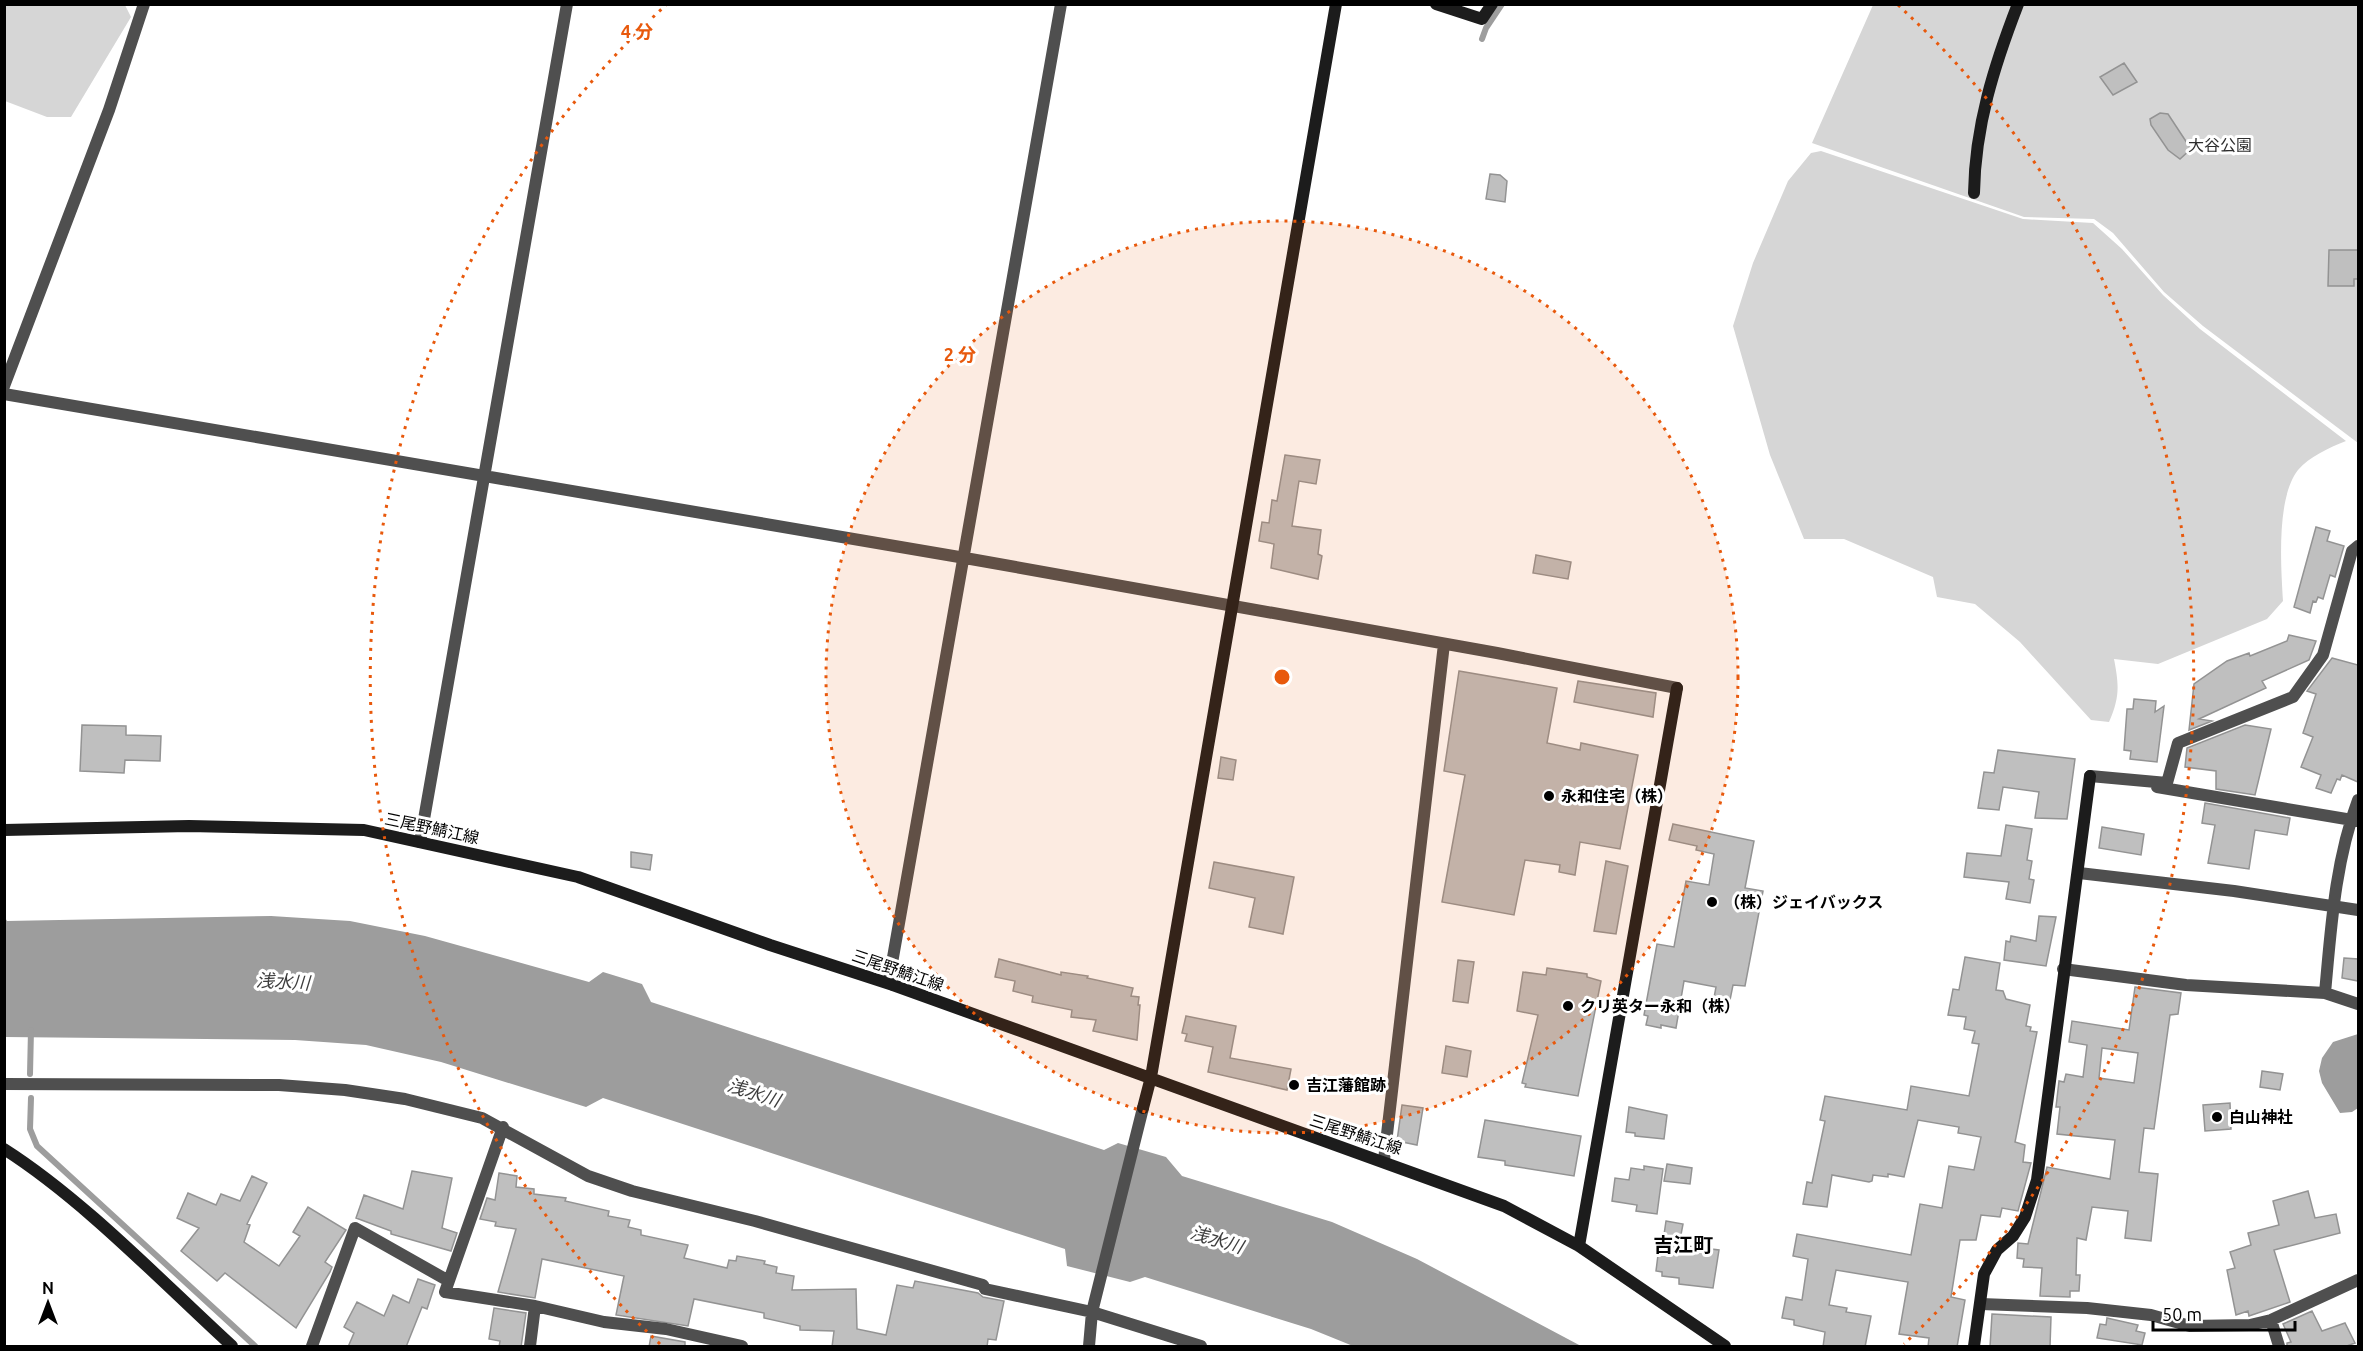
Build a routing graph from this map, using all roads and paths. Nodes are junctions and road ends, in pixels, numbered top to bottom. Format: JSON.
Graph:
{"nodes":[{"id":1,"x":144,"y":4,"type":"edge"},
{"id":2,"x":567,"y":4,"type":"edge"},
{"id":3,"x":1061,"y":4,"type":"edge"},
{"id":4,"x":1336,"y":4,"type":"edge"},
{"id":5,"x":1436,"y":4,"type":"edge"},
{"id":6,"x":1492,"y":4,"type":"edge"},
{"id":7,"x":2018,"y":4,"type":"edge"},
{"id":8,"x":1974,"y":193,"type":"dead end"},
{"id":9,"x":4,"y":386,"type":"edge"},
{"id":10,"x":4,"y":394,"type":"edge"},
{"id":11,"x":484,"y":478,"type":"junction"},
{"id":12,"x":2358,"y":546,"type":"edge"},
{"id":13,"x":965,"y":558,"type":"junction"},
{"id":14,"x":1234,"y":607,"type":"junction"},
{"id":15,"x":1444,"y":644,"type":"junction"},
{"id":16,"x":2091,"y":776,"type":"junction"},
{"id":17,"x":2358,"y":800,"type":"edge"},
{"id":18,"x":2355,"y":821,"type":"edge"},
{"id":19,"x":4,"y":830,"type":"edge"},
{"id":20,"x":420,"y":842,"type":"junction"},
{"id":21,"x":2079,"y":873,"type":"junction"},
{"id":22,"x":2333,"y":905,"type":"junction"},
{"id":23,"x":2358,"y":910,"type":"edge"},
{"id":24,"x":2063,"y":969,"type":"junction"},
{"id":25,"x":893,"y":984,"type":"junction"},
{"id":26,"x":2325,"y":993,"type":"junction"},
{"id":27,"x":2358,"y":1004,"type":"edge"},
{"id":28,"x":1151,"y":1077,"type":"junction"},
{"id":29,"x":4,"y":1084,"type":"edge"},
{"id":30,"x":502,"y":1127,"type":"junction"},
{"id":31,"x":4,"y":1149,"type":"edge"},
{"id":32,"x":1384,"y":1160,"type":"junction"},
{"id":33,"x":1579,"y":1246,"type":"junction"},
{"id":34,"x":447,"y":1280,"type":"junction"},
{"id":35,"x":2358,"y":1280,"type":"edge"},
{"id":36,"x":1981,"y":1304,"type":"junction"},
{"id":37,"x":535,"y":1305,"type":"junction"},
{"id":38,"x":1092,"y":1312,"type":"junction"},
{"id":39,"x":2271,"y":1320,"type":"junction"},
{"id":40,"x":232,"y":1347,"type":"edge"},
{"id":41,"x":312,"y":1347,"type":"edge"},
{"id":42,"x":530,"y":1347,"type":"edge"},
{"id":43,"x":742,"y":1347,"type":"edge"},
{"id":44,"x":1089,"y":1347,"type":"edge"},
{"id":45,"x":1201,"y":1347,"type":"edge"},
{"id":46,"x":1725,"y":1347,"type":"edge"},
{"id":47,"x":1974,"y":1347,"type":"edge"},
{"id":48,"x":2279,"y":1347,"type":"edge"}],
"edges":[{"from":1,"to":9,"type":"street"},
{"from":2,"to":11,"type":"street"},
{"from":3,"to":13,"type":"street"},
{"from":4,"to":14,"type":"street"},
{"from":5,"to":6,"type":"street"},
{"from":7,"to":8,"type":"street"},
{"from":10,"to":11,"type":"street"},
{"from":11,"to":13,"type":"street"},
{"from":11,"to":20,"type":"street"},
{"from":12,"to":16,"type":"street"},
{"from":13,"to":14,"type":"street"},
{"from":13,"to":25,"type":"street"},
{"from":14,"to":15,"type":"street"},
{"from":14,"to":28,"type":"street"},
{"from":15,"to":32,"type":"street"},
{"from":15,"to":33,"type":"street"},
{"from":16,"to":18,"type":"street"},
{"from":16,"to":21,"type":"street"},
{"from":17,"to":18,"type":"street"},
{"from":18,"to":22,"type":"street"},
{"from":19,"to":20,"type":"street","name":"三尾野鯖江線"},
{"from":20,"to":25,"type":"street","name":"三尾野鯖江線"},
{"from":21,"to":22,"type":"street"},
{"from":21,"to":24,"type":"street"},
{"from":22,"to":23,"type":"street"},
{"from":22,"to":26,"type":"street"},
{"from":24,"to":26,"type":"street"},
{"from":24,"to":36,"type":"street"},
{"from":25,"to":28,"type":"street","name":"三尾野鯖江線"},
{"from":26,"to":27,"type":"street"},
{"from":28,"to":32,"type":"street","name":"三尾野鯖江線"},
{"from":28,"to":38,"type":"street"},
{"from":29,"to":30,"type":"street"},
{"from":30,"to":34,"type":"street"},
{"from":30,"to":38,"type":"street"},
{"from":31,"to":40,"type":"street"},
{"from":32,"to":33,"type":"street","name":"三尾野鯖江線"},
{"from":33,"to":46,"type":"street","name":"三尾野鯖江線"},
{"from":34,"to":37,"type":"street"},
{"from":34,"to":41,"type":"street"},
{"from":35,"to":39,"type":"street"},
{"from":36,"to":39,"type":"street"},
{"from":36,"to":47,"type":"street"},
{"from":37,"to":42,"type":"street"},
{"from":37,"to":43,"type":"street"},
{"from":38,"to":44,"type":"street"},
{"from":38,"to":45,"type":"street"},
{"from":39,"to":48,"type":"street"}]}
